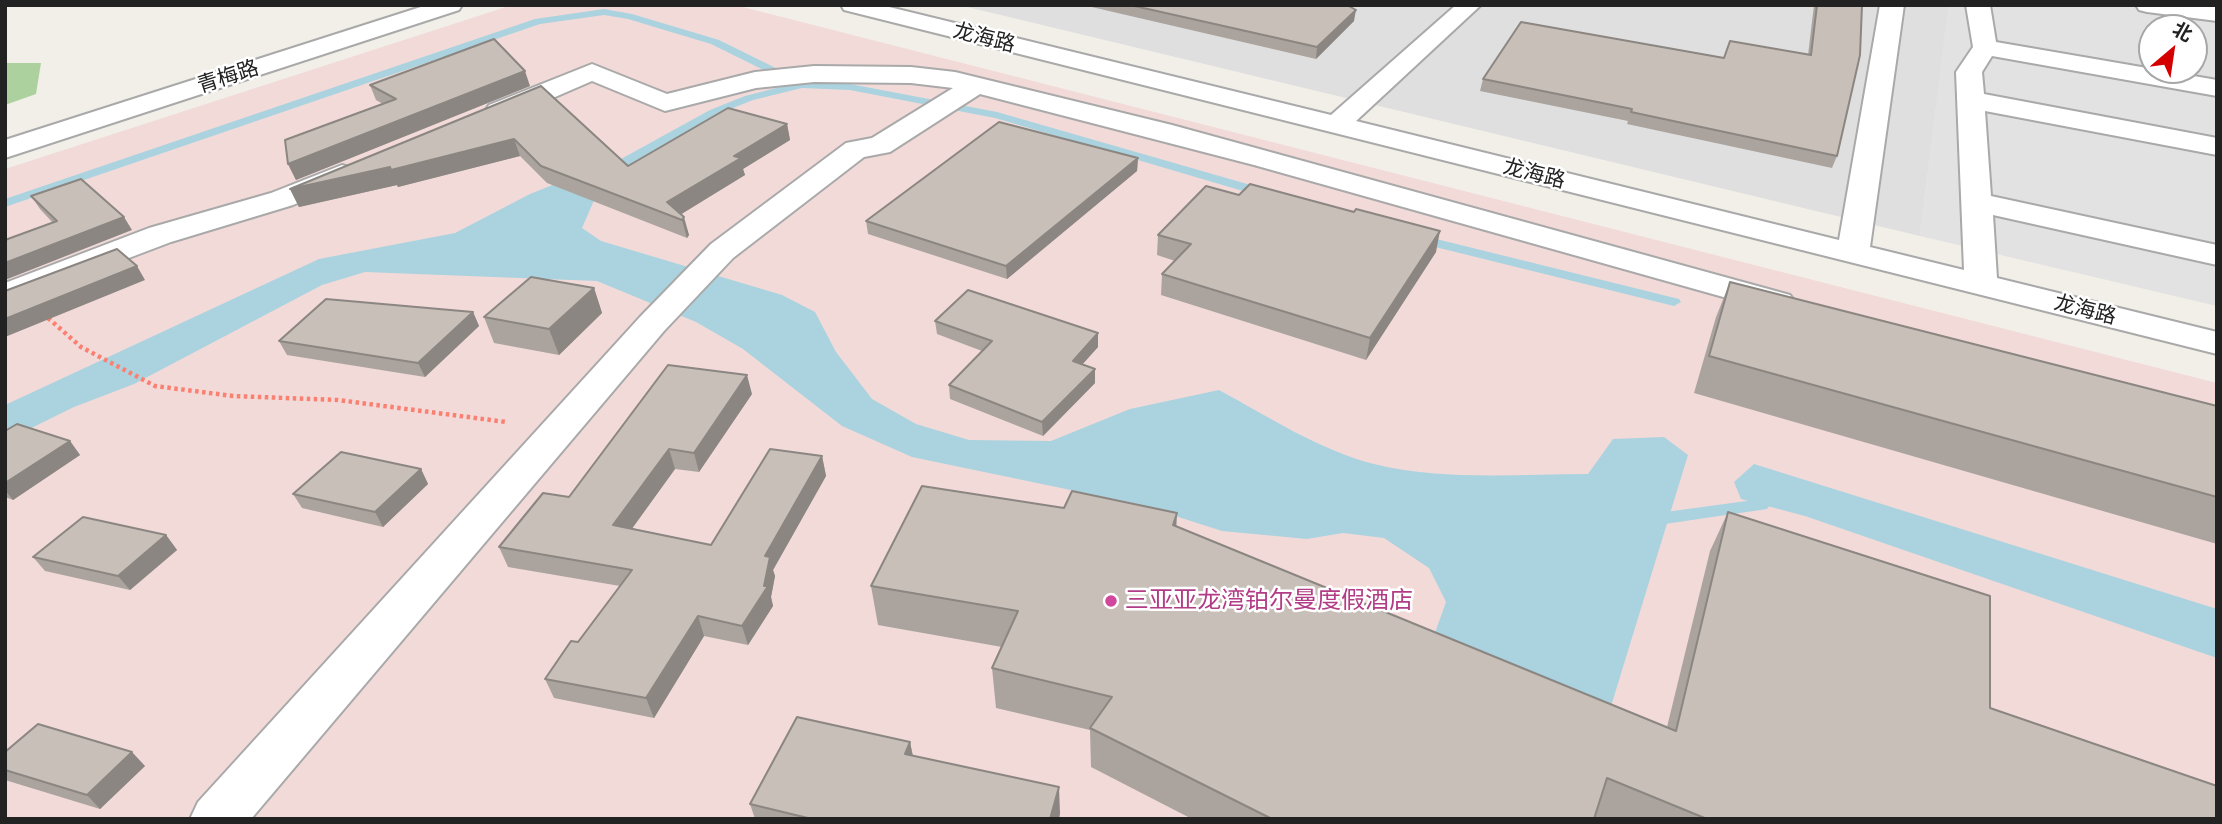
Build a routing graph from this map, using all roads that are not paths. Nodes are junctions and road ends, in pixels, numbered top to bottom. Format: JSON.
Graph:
{"nodes":[{"id":1,"x":451,"y":5,"type":"edge"},
{"id":2,"x":852,"y":5,"type":"edge"},
{"id":3,"x":1470,"y":5,"type":"edge"},
{"id":4,"x":1892,"y":5,"type":"edge"},
{"id":5,"x":1978,"y":5,"type":"edge"},
{"id":6,"x":2147,"y":5,"type":"edge"},
{"id":7,"x":2217,"y":14,"type":"edge"},
{"id":8,"x":1985,"y":47,"type":"junction"},
{"id":9,"x":975,"y":85,"type":"junction"},
{"id":10,"x":2217,"y":88,"type":"edge"},
{"id":11,"x":1971,"y":100,"type":"junction"},
{"id":12,"x":476,"y":120,"type":"edge"},
{"id":13,"x":1336,"y":125,"type":"junction"},
{"id":14,"x":2217,"y":147,"type":"edge"},
{"id":15,"x":5,"y":149,"type":"edge"},
{"id":16,"x":372,"y":162,"type":"edge"},
{"id":17,"x":1976,"y":202,"type":"junction"},
{"id":18,"x":1853,"y":253,"type":"junction"},
{"id":19,"x":2217,"y":255,"type":"edge"},
{"id":20,"x":1981,"y":284,"type":"junction"},
{"id":21,"x":13,"y":292,"type":"edge"},
{"id":22,"x":1808,"y":310,"type":"edge"},
{"id":23,"x":2217,"y":343,"type":"edge"},
{"id":24,"x":217,"y":819,"type":"edge"}],
"edges":[{"from":1,"to":15,"type":"street","name":"青梅路"},
{"from":2,"to":13,"type":"street","name":"龙海路"},
{"from":3,"to":13,"type":"street"},
{"from":4,"to":18,"type":"street"},
{"from":5,"to":8,"type":"street"},
{"from":6,"to":7,"type":"street"},
{"from":8,"to":10,"type":"street"},
{"from":8,"to":11,"type":"street"},
{"from":9,"to":12,"type":"street"},
{"from":9,"to":22,"type":"street"},
{"from":9,"to":24,"type":"street"},
{"from":11,"to":14,"type":"street"},
{"from":11,"to":17,"type":"street"},
{"from":13,"to":18,"type":"street","name":"龙海路"},
{"from":16,"to":21,"type":"street"},
{"from":17,"to":19,"type":"street"},
{"from":17,"to":20,"type":"street"},
{"from":18,"to":20,"type":"street","name":"龙海路"},
{"from":20,"to":23,"type":"street","name":"龙海路"}]}
